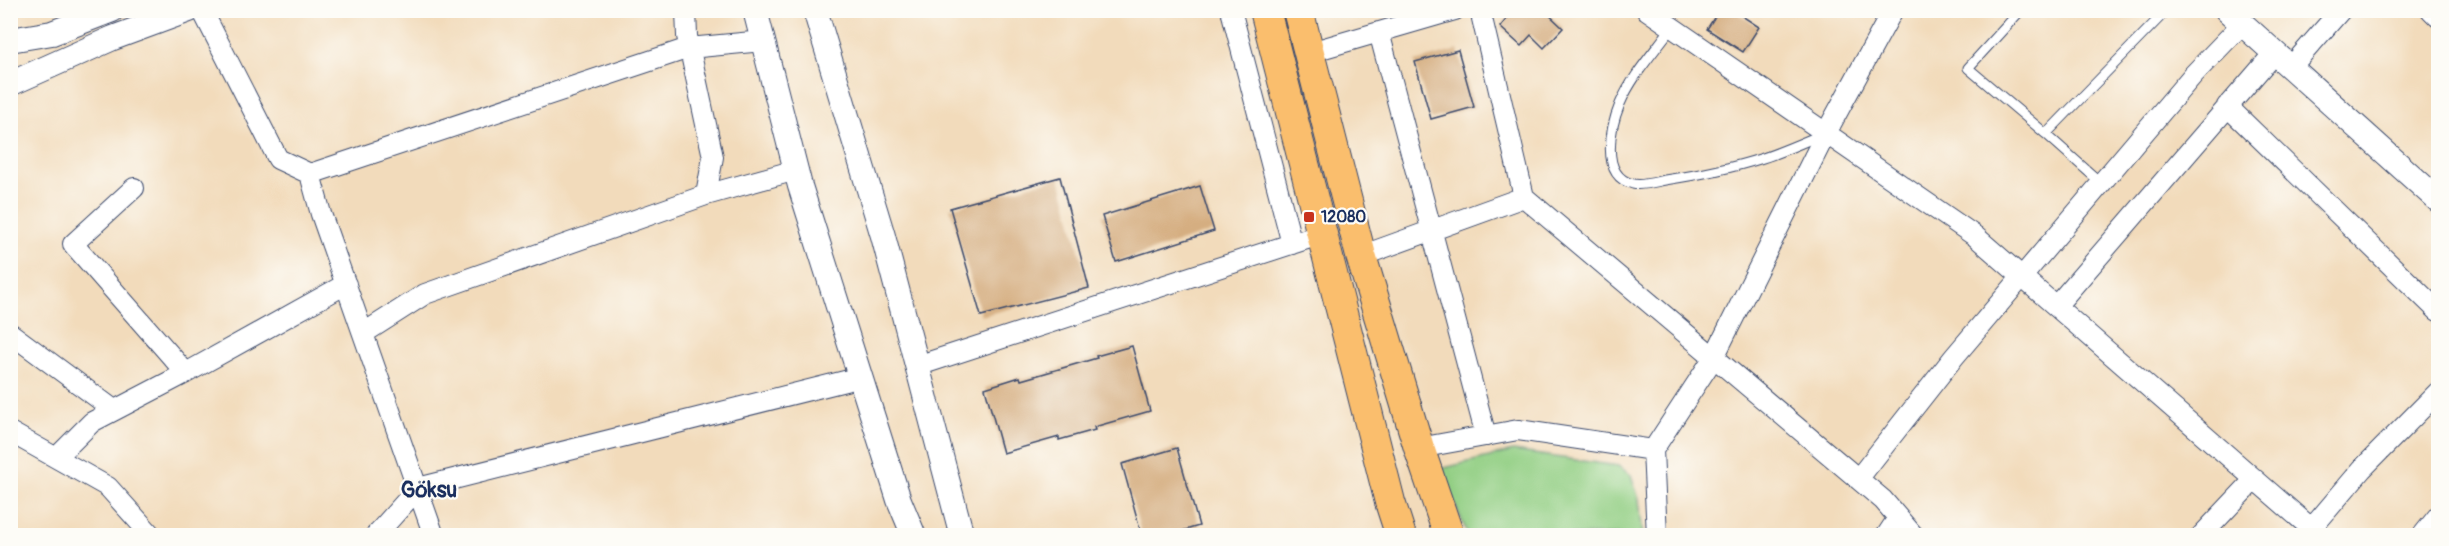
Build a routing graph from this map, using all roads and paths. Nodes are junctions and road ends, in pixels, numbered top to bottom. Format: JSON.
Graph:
{"nodes":[{"id":1,"x":112,"y":10,"type":"edge"},
{"id":2,"x":189,"y":10,"type":"edge"},
{"id":3,"x":202,"y":10,"type":"edge"},
{"id":4,"x":673,"y":10,"type":"edge"},
{"id":5,"x":686,"y":10,"type":"edge"},
{"id":6,"x":755,"y":10,"type":"edge"},
{"id":7,"x":815,"y":10,"type":"edge"},
{"id":8,"x":1231,"y":10,"type":"edge"},
{"id":9,"x":1265,"y":10,"type":"edge"},
{"id":10,"x":1298,"y":10,"type":"edge"},
{"id":11,"x":1455,"y":10,"type":"edge"},
{"id":12,"x":1480,"y":10,"type":"edge"},
{"id":13,"x":1647,"y":10,"type":"edge"},
{"id":14,"x":1893,"y":10,"type":"edge"},
{"id":15,"x":2021,"y":10,"type":"edge"},
{"id":16,"x":2167,"y":10,"type":"edge"},
{"id":17,"x":2341,"y":10,"type":"edge"},
{"id":18,"x":2431,"y":10,"type":"edge"},
{"id":19,"x":2235,"y":17,"type":"edge"},
{"id":20,"x":2439,"y":17,"type":"edge"},
{"id":21,"x":1672,"y":27,"type":"junction"},
{"id":22,"x":1378,"y":32,"type":"junction"},
{"id":23,"x":10,"y":40,"type":"edge"},
{"id":24,"x":763,"y":41,"type":"junction"},
{"id":25,"x":688,"y":42,"type":"junction"},
{"id":26,"x":1307,"y":53,"type":"junction"},
{"id":27,"x":2283,"y":59,"type":"junction"},
{"id":28,"x":10,"y":84,"type":"edge"},
{"id":29,"x":2227,"y":106,"type":"junction"},
{"id":30,"x":1826,"y":133,"type":"junction"},
{"id":31,"x":2046,"y":134,"type":"junction"},
{"id":32,"x":796,"y":170,"type":"junction"},
{"id":33,"x":310,"y":174,"type":"junction"},
{"id":34,"x":2101,"y":183,"type":"junction"},
{"id":35,"x":134,"y":188,"type":"dead end"},
{"id":36,"x":706,"y":195,"type":"junction"},
{"id":37,"x":1524,"y":197,"type":"junction"},
{"id":38,"x":2439,"y":200,"type":"edge"},
{"id":39,"x":1430,"y":231,"type":"junction"},
{"id":40,"x":1322,"y":234,"type":"junction"},
{"id":41,"x":1292,"y":244,"type":"junction"},
{"id":42,"x":1361,"y":256,"type":"junction"},
{"id":43,"x":2022,"y":276,"type":"junction"},
{"id":44,"x":346,"y":284,"type":"junction"},
{"id":45,"x":2056,"y":306,"type":"junction"},
{"id":46,"x":2439,"y":311,"type":"edge"},
{"id":47,"x":10,"y":333,"type":"edge"},
{"id":48,"x":364,"y":333,"type":"junction"},
{"id":49,"x":1714,"y":357,"type":"junction"},
{"id":50,"x":916,"y":366,"type":"junction"},
{"id":51,"x":186,"y":373,"type":"junction"},
{"id":52,"x":861,"y":377,"type":"junction"},
{"id":53,"x":2439,"y":392,"type":"edge"},
{"id":54,"x":114,"y":410,"type":"junction"},
{"id":55,"x":10,"y":432,"type":"edge"},
{"id":56,"x":1486,"y":436,"type":"junction"},
{"id":57,"x":1419,"y":448,"type":"junction"},
{"id":58,"x":1653,"y":450,"type":"junction"},
{"id":59,"x":57,"y":457,"type":"junction"},
{"id":60,"x":1858,"y":479,"type":"junction"},
{"id":61,"x":2254,"y":480,"type":"junction"},
{"id":62,"x":418,"y":488,"type":"junction"},
{"id":63,"x":2439,"y":516,"type":"edge"},
{"id":64,"x":1898,"y":518,"type":"junction"},
{"id":65,"x":2316,"y":532,"type":"edge"},
{"id":66,"x":152,"y":536,"type":"edge"},
{"id":67,"x":375,"y":536,"type":"edge"},
{"id":68,"x":434,"y":536,"type":"edge"},
{"id":69,"x":914,"y":536,"type":"edge"},
{"id":70,"x":962,"y":536,"type":"edge"},
{"id":71,"x":1401,"y":536,"type":"edge"},
{"id":72,"x":1449,"y":536,"type":"edge"},
{"id":73,"x":1658,"y":536,"type":"edge"},
{"id":74,"x":1886,"y":536,"type":"edge"},
{"id":75,"x":1914,"y":536,"type":"edge"},
{"id":76,"x":2201,"y":536,"type":"edge"},
{"id":77,"x":2422,"y":536,"type":"edge"}],
"edges":[{"from":1,"to":23,"type":"street"},
{"from":2,"to":28,"type":"street"},
{"from":3,"to":33,"type":"street"},
{"from":4,"to":25,"type":"street"},
{"from":5,"to":25,"type":"street"},
{"from":6,"to":24,"type":"street"},
{"from":7,"to":50,"type":"street"},
{"from":8,"to":41,"type":"street"},
{"from":9,"to":40,"type":"main road"},
{"from":10,"to":26,"type":"main road"},
{"from":11,"to":22,"type":"street"},
{"from":12,"to":37,"type":"street"},
{"from":13,"to":21,"type":"street"},
{"from":14,"to":30,"type":"street"},
{"from":15,"to":31,"type":"lane"},
{"from":16,"to":31,"type":"lane"},
{"from":17,"to":27,"type":"street"},
{"from":18,"to":20,"type":"street"},
{"from":19,"to":27,"type":"street"},
{"from":19,"to":34,"type":"street"},
{"from":21,"to":30,"type":"street"},
{"from":21,"to":30,"type":"lane"},
{"from":22,"to":26,"type":"street"},
{"from":22,"to":39,"type":"street"},
{"from":24,"to":25,"type":"street"},
{"from":24,"to":32,"type":"street"},
{"from":25,"to":33,"type":"street"},
{"from":25,"to":36,"type":"street"},
{"from":26,"to":42,"type":"main road"},
{"from":27,"to":29,"type":"street"},
{"from":27,"to":38,"type":"street"},
{"from":29,"to":45,"type":"street"},
{"from":29,"to":46,"type":"street"},
{"from":30,"to":43,"type":"street"},
{"from":30,"to":49,"type":"street"},
{"from":31,"to":34,"type":"lane"},
{"from":32,"to":36,"type":"street"},
{"from":32,"to":52,"type":"street"},
{"from":33,"to":44,"type":"street"},
{"from":34,"to":43,"type":"street"},
{"from":35,"to":51,"type":"street"},
{"from":36,"to":48,"type":"street"},
{"from":37,"to":39,"type":"street"},
{"from":37,"to":49,"type":"street"},
{"from":39,"to":42,"type":"street"},
{"from":39,"to":56,"type":"street"},
{"from":40,"to":41,"type":"street"},
{"from":40,"to":71,"type":"main road"},
{"from":41,"to":50,"type":"street"},
{"from":42,"to":57,"type":"main road"},
{"from":43,"to":45,"type":"street"},
{"from":43,"to":60,"type":"street"},
{"from":44,"to":48,"type":"street"},
{"from":44,"to":51,"type":"street"},
{"from":45,"to":61,"type":"street"},
{"from":47,"to":54,"type":"street"},
{"from":48,"to":62,"type":"street"},
{"from":49,"to":58,"type":"street"},
{"from":49,"to":60,"type":"street"},
{"from":50,"to":70,"type":"street"},
{"from":51,"to":54,"type":"street"},
{"from":52,"to":62,"type":"street"},
{"from":52,"to":69,"type":"street"},
{"from":53,"to":65,"type":"street"},
{"from":54,"to":59,"type":"street"},
{"from":55,"to":59,"type":"street"},
{"from":56,"to":57,"type":"street"},
{"from":56,"to":58,"type":"street"},
{"from":57,"to":72,"type":"main road"},
{"from":58,"to":73,"type":"street"},
{"from":59,"to":66,"type":"street"},
{"from":60,"to":64,"type":"street"},
{"from":61,"to":65,"type":"street"},
{"from":61,"to":76,"type":"street"},
{"from":62,"to":67,"type":"street"},
{"from":62,"to":68,"type":"street"},
{"from":63,"to":77,"type":"street"},
{"from":64,"to":74,"type":"street"},
{"from":64,"to":75,"type":"street"}]}
